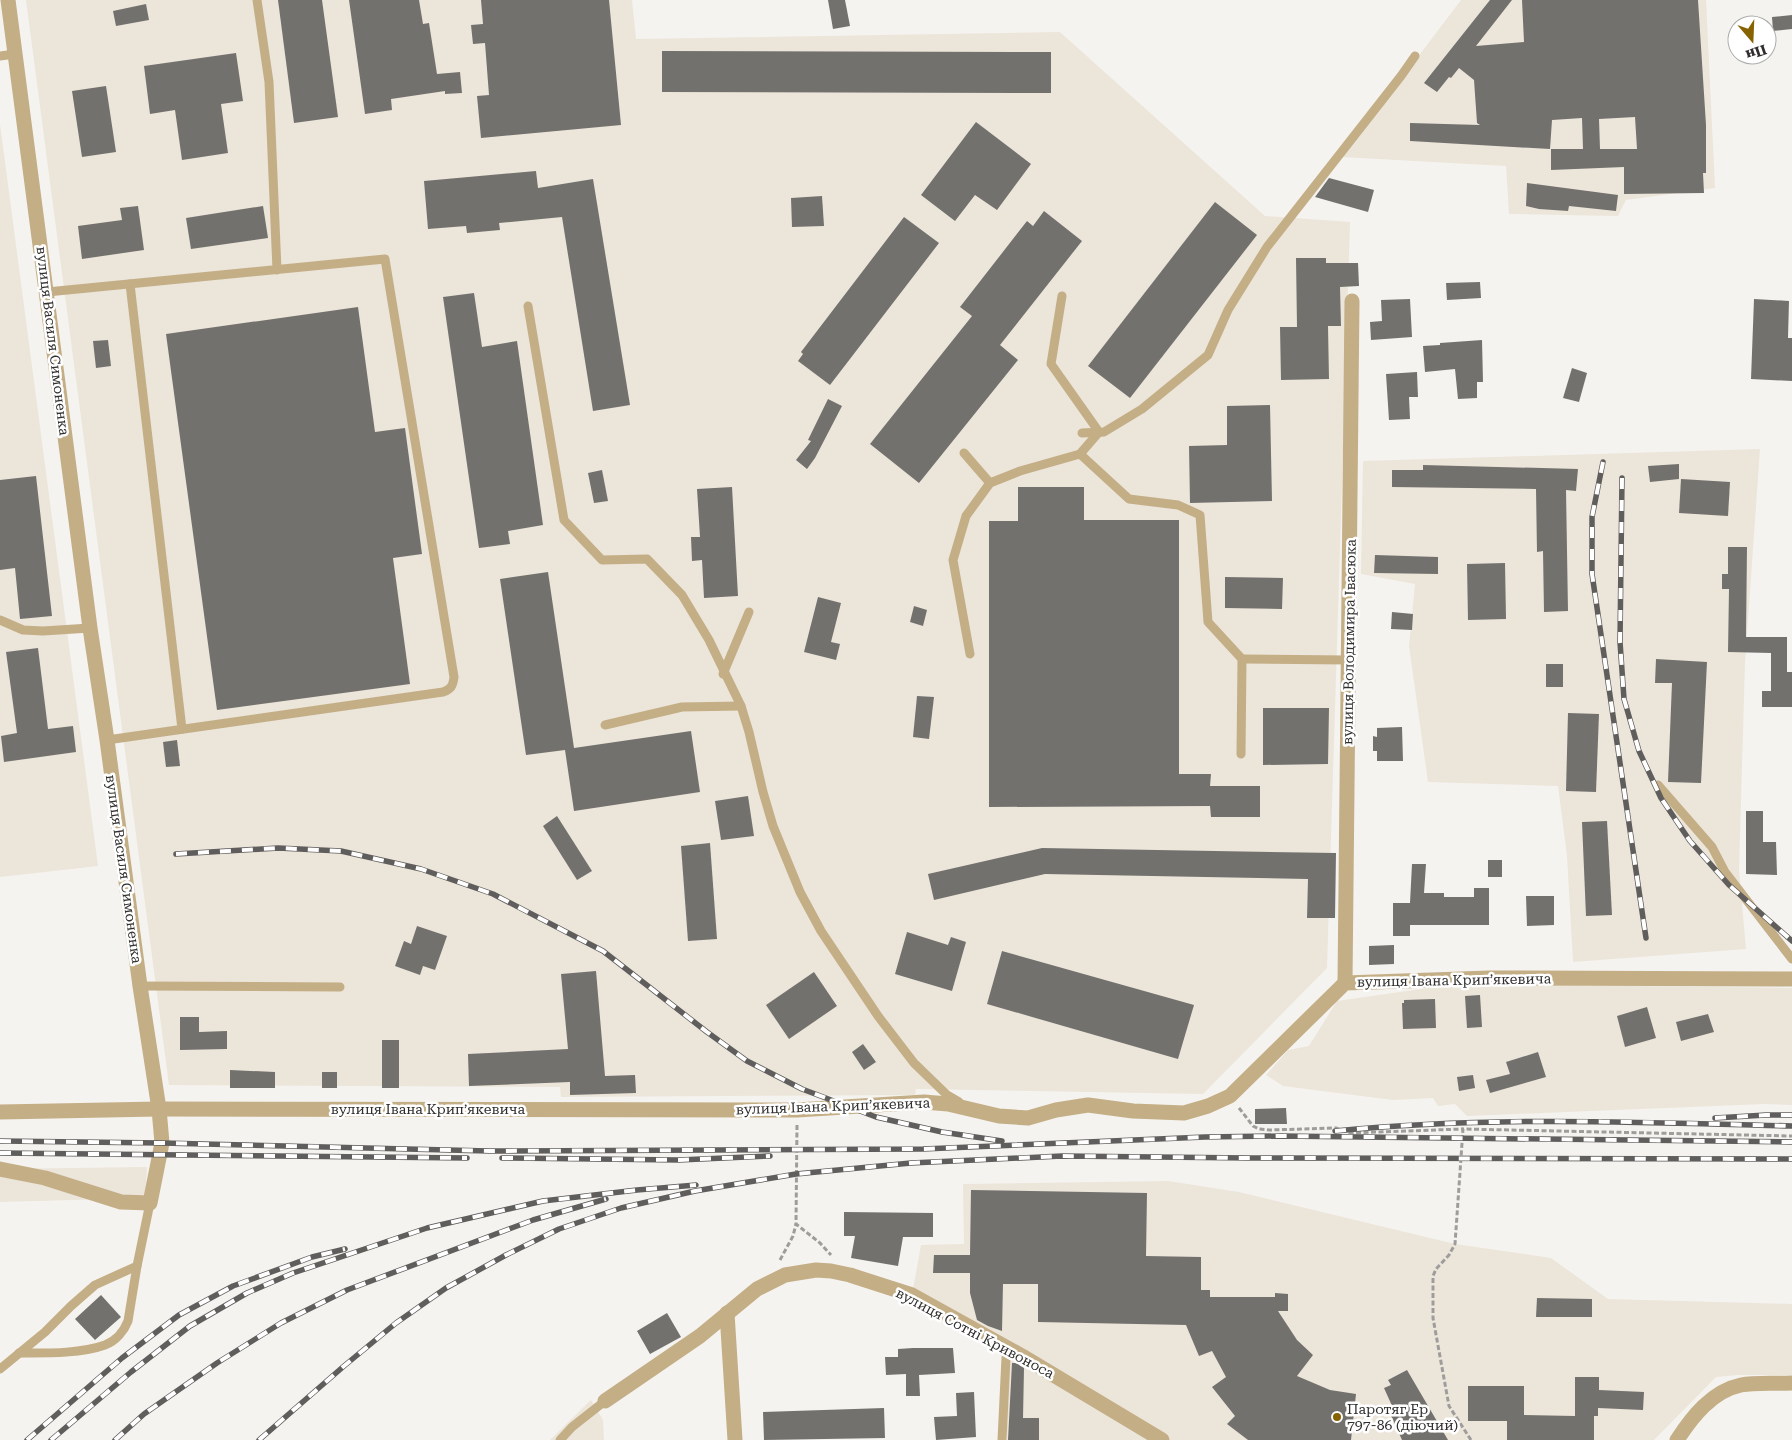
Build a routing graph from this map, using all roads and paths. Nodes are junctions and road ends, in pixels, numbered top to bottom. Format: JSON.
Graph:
{"nodes":[{"id":1,"x":8,"y":0,"type":"edge"},
{"id":2,"x":257,"y":0,"type":"edge"},
{"id":3,"x":16,"y":54,"type":"junction"},
{"id":4,"x":0,"y":56,"type":"edge"},
{"id":5,"x":1414,"y":56,"type":"dead end"},
{"id":6,"x":277,"y":270,"type":"junction"},
{"id":7,"x":130,"y":284,"type":"junction"},
{"id":8,"x":47,"y":292,"type":"junction"},
{"id":9,"x":1062,"y":296,"type":"dead end"},
{"id":10,"x":1352,"y":301,"type":"dead end"},
{"id":11,"x":528,"y":306,"type":"dead end"},
{"id":12,"x":1098,"y":432,"type":"junction"},
{"id":13,"x":1082,"y":434,"type":"dead end"},
{"id":14,"x":964,"y":452,"type":"dead end"},
{"id":15,"x":1080,"y":454,"type":"junction"},
{"id":16,"x":990,"y":483,"type":"junction"},
{"id":17,"x":749,"y":612,"type":"dead end"},
{"id":18,"x":0,"y":620,"type":"edge"},
{"id":19,"x":90,"y":628,"type":"junction"},
{"id":20,"x":970,"y":654,"type":"dead end"},
{"id":21,"x":1242,"y":659,"type":"junction"},
{"id":22,"x":1348,"y":660,"type":"junction"},
{"id":23,"x":723,"y":674,"type":"junction"},
{"id":24,"x":741,"y":706,"type":"junction"},
{"id":25,"x":605,"y":725,"type":"dead end"},
{"id":26,"x":182,"y":729,"type":"junction"},
{"id":27,"x":107,"y":740,"type":"junction"},
{"id":28,"x":1241,"y":754,"type":"dead end"},
{"id":29,"x":1658,"y":785,"type":"dead end"},
{"id":30,"x":1792,"y":959,"type":"edge"},
{"id":31,"x":1792,"y":979,"type":"edge"},
{"id":32,"x":1345,"y":983,"type":"junction"},
{"id":33,"x":140,"y":986,"type":"junction"},
{"id":34,"x":340,"y":987,"type":"dead end"},
{"id":35,"x":1230,"y":1096,"type":"junction"},
{"id":36,"x":159,"y":1109,"type":"junction"},
{"id":37,"x":970,"y":1109,"type":"junction"},
{"id":38,"x":797,"y":1110,"type":"junction"},
{"id":39,"x":0,"y":1112,"type":"edge"},
{"id":40,"x":1463,"y":1129,"type":"junction"},
{"id":41,"x":1792,"y":1136,"type":"edge"},
{"id":42,"x":0,"y":1169,"type":"edge"},
{"id":43,"x":150,"y":1203,"type":"junction"},
{"id":44,"x":796,"y":1224,"type":"junction"},
{"id":45,"x":138,"y":1266,"type":"junction"},
{"id":46,"x":774,"y":1266,"type":"dead end"},
{"id":47,"x":850,"y":1275,"type":"junction"},
{"id":48,"x":727,"y":1314,"type":"junction"},
{"id":49,"x":1008,"y":1348,"type":"junction"},
{"id":50,"x":19,"y":1353,"type":"junction"},
{"id":51,"x":0,"y":1370,"type":"edge"},
{"id":52,"x":1792,"y":1383,"type":"edge"},
{"id":53,"x":605,"y":1401,"type":"joint"},
{"id":54,"x":560,"y":1440,"type":"edge"},
{"id":55,"x":735,"y":1440,"type":"edge"},
{"id":56,"x":1002,"y":1440,"type":"edge"},
{"id":57,"x":1162,"y":1440,"type":"edge"},
{"id":58,"x":1471,"y":1440,"type":"edge"},
{"id":59,"x":1677,"y":1440,"type":"edge"}],
"edges":[{"from":1,"to":3,"type":"street","name":"вулиця Василя Симоненка"},
{"from":2,"to":6,"type":"lane"},
{"from":3,"to":4,"type":"lane"},
{"from":3,"to":8,"type":"street","name":"вулиця Василя Симоненка"},
{"from":5,"to":12,"type":"lane"},
{"from":6,"to":7,"type":"lane"},
{"from":6,"to":26,"type":"lane"},
{"from":7,"to":8,"type":"lane"},
{"from":7,"to":26,"type":"lane"},
{"from":8,"to":19,"type":"street","name":"вулиця Василя Симоненка"},
{"from":9,"to":12,"type":"lane"},
{"from":10,"to":22,"type":"street","name":"вулиця Володимира Івасюка"},
{"from":11,"to":23,"type":"lane"},
{"from":12,"to":13,"type":"lane"},
{"from":12,"to":15,"type":"lane"},
{"from":14,"to":16,"type":"lane"},
{"from":15,"to":16,"type":"lane"},
{"from":15,"to":21,"type":"lane"},
{"from":16,"to":20,"type":"lane"},
{"from":17,"to":23,"type":"lane"},
{"from":18,"to":19,"type":"lane"},
{"from":19,"to":27,"type":"street","name":"вулиця Василя Симоненка"},
{"from":21,"to":22,"type":"lane"},
{"from":21,"to":28,"type":"lane"},
{"from":22,"to":32,"type":"street","name":"вулиця Володимира Івасюка"},
{"from":23,"to":24,"type":"lane"},
{"from":24,"to":25,"type":"lane"},
{"from":24,"to":37,"type":"lane"},
{"from":26,"to":27,"type":"lane"},
{"from":27,"to":33,"type":"street","name":"вулиця Василя Симоненка"},
{"from":29,"to":30,"type":"lane"},
{"from":31,"to":32,"type":"street","name":"вулиця Івана Крипʼякевича"},
{"from":32,"to":35,"type":"street","name":"вулиця Івана Крипʼякевича"},
{"from":33,"to":34,"type":"lane"},
{"from":33,"to":36,"type":"street","name":"вулиця Василя Симоненка"},
{"from":35,"to":37,"type":"street","name":"вулиця Івана Крипʼякевича"},
{"from":35,"to":40,"type":"path"},
{"from":36,"to":38,"type":"street","name":"вулиця Івана Крипʼякевича"},
{"from":36,"to":39,"type":"street","name":"вулиця Івана Крипʼякевича"},
{"from":36,"to":43,"type":"street","name":"вулиця Василя Симоненка"},
{"from":37,"to":38,"type":"street","name":"вулиця Івана Крипʼякевича"},
{"from":38,"to":44,"type":"path"},
{"from":40,"to":41,"type":"path"},
{"from":40,"to":58,"type":"path"},
{"from":42,"to":43,"type":"street"},
{"from":43,"to":45,"type":"lane"},
{"from":44,"to":46,"type":"path"},
{"from":44,"to":47,"type":"path"},
{"from":45,"to":50,"type":"lane"},
{"from":45,"to":50,"type":"lane"},
{"from":47,"to":48,"type":"street","name":"вулиця Сотні Кривоноса"},
{"from":47,"to":49,"type":"street","name":"вулиця Сотні Кривоноса"},
{"from":48,"to":53,"type":"street","name":"вулиця Сотні Кривоноса"},
{"from":48,"to":55,"type":"street"},
{"from":49,"to":56,"type":"lane"},
{"from":49,"to":57,"type":"street","name":"вулиця Сотні Кривоноса"},
{"from":50,"to":51,"type":"lane"},
{"from":52,"to":59,"type":"street"},
{"from":53,"to":54,"type":"lane"}]}
